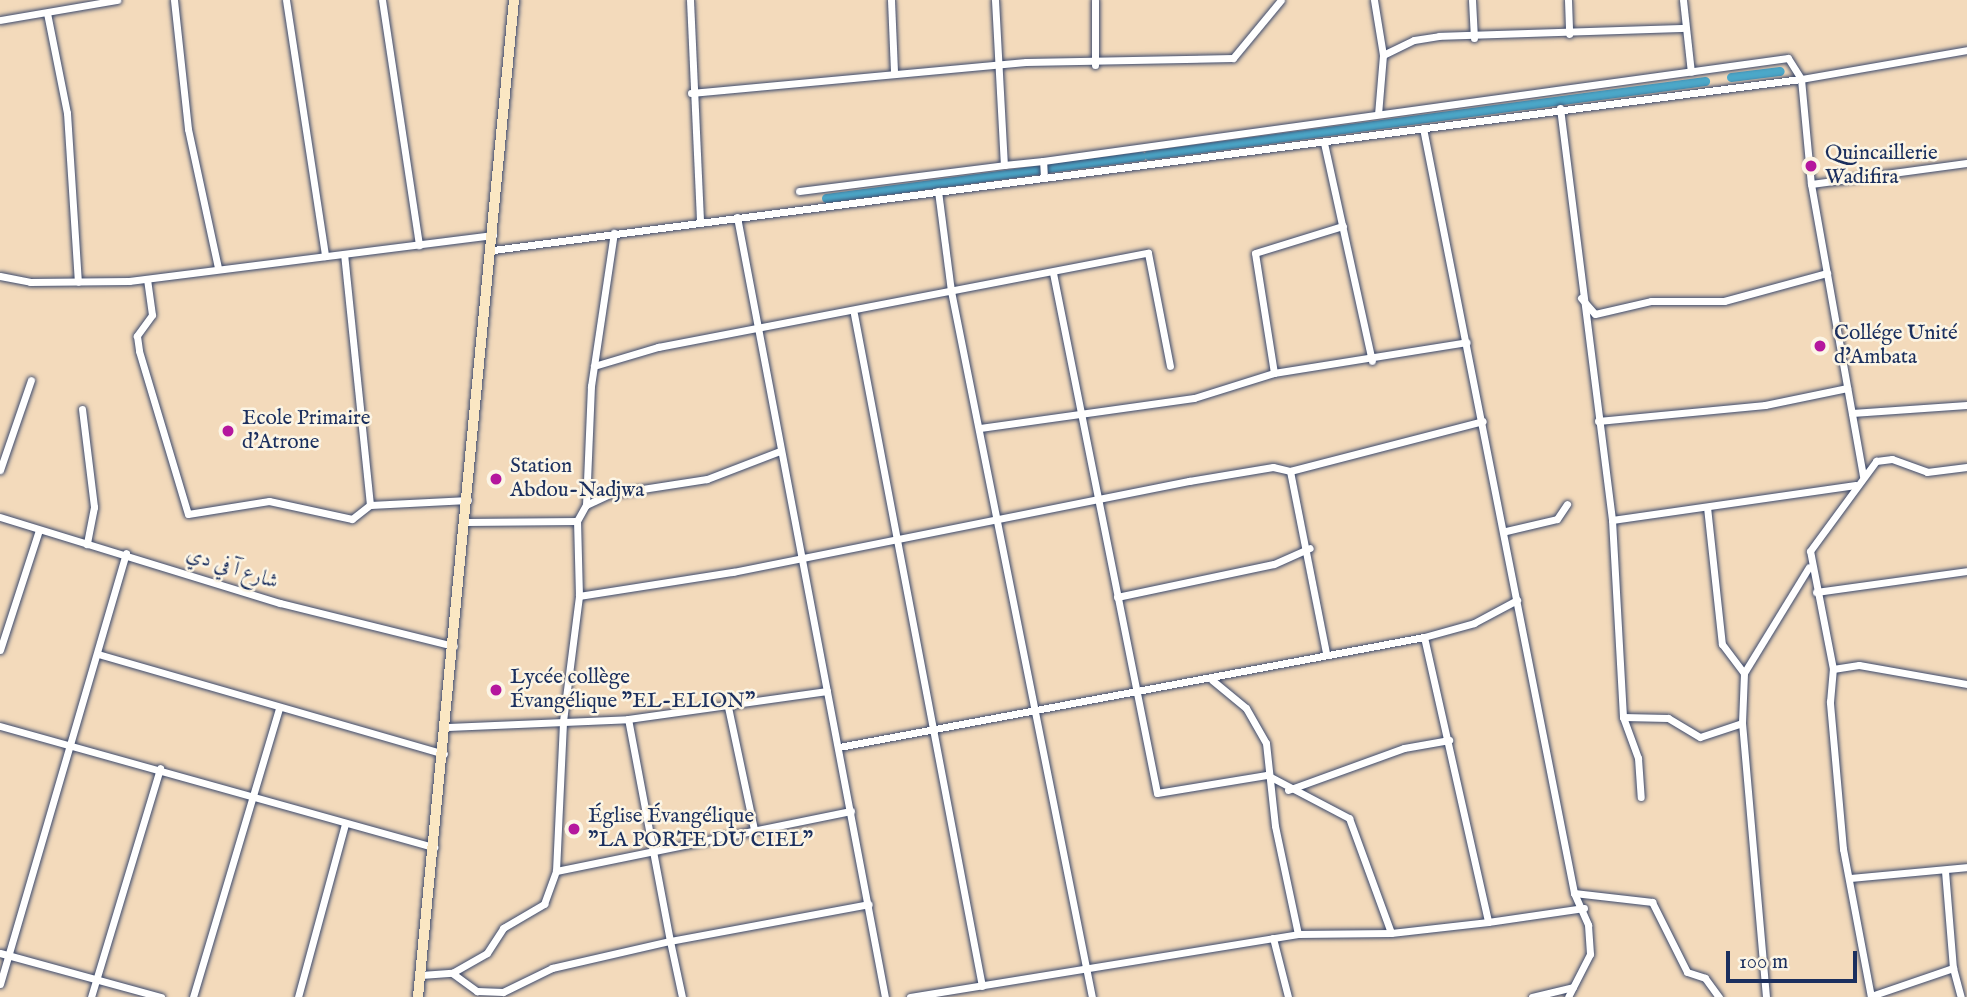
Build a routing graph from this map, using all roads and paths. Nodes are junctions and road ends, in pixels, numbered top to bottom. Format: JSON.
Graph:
{"nodes":[{"id":1,"x":117,"y":0,"type":"edge"},
{"id":2,"x":174,"y":0,"type":"edge"},
{"id":3,"x":286,"y":0,"type":"edge"},
{"id":4,"x":382,"y":0,"type":"edge"},
{"id":5,"x":514,"y":0,"type":"edge"},
{"id":6,"x":690,"y":0,"type":"edge"},
{"id":7,"x":891,"y":0,"type":"edge"},
{"id":8,"x":995,"y":0,"type":"edge"},
{"id":9,"x":1096,"y":0,"type":"edge"},
{"id":10,"x":1281,"y":0,"type":"edge"},
{"id":11,"x":1374,"y":0,"type":"edge"},
{"id":12,"x":1472,"y":0,"type":"edge"},
{"id":13,"x":1568,"y":0,"type":"edge"},
{"id":14,"x":1683,"y":0,"type":"edge"},
{"id":15,"x":47,"y":13,"type":"junction"},
{"id":16,"x":0,"y":20,"type":"edge"},
{"id":17,"x":1685,"y":29,"type":"junction"},
{"id":18,"x":1569,"y":34,"type":"junction"},
{"id":19,"x":1474,"y":38,"type":"junction"},
{"id":20,"x":1967,"y":50,"type":"edge"},
{"id":21,"x":1383,"y":55,"type":"junction"},
{"id":22,"x":1095,"y":65,"type":"junction"},
{"id":23,"x":997,"y":67,"type":"junction"},
{"id":24,"x":894,"y":71,"type":"junction"},
{"id":25,"x":1691,"y":72,"type":"junction"},
{"id":26,"x":1801,"y":79,"type":"junction"},
{"id":27,"x":691,"y":93,"type":"junction"},
{"id":28,"x":1560,"y":108,"type":"junction"},
{"id":29,"x":1378,"y":114,"type":"junction"},
{"id":30,"x":1423,"y":128,"type":"junction"},
{"id":31,"x":1324,"y":143,"type":"junction"},
{"id":32,"x":1043,"y":161,"type":"junction"},
{"id":33,"x":1967,"y":163,"type":"edge"},
{"id":34,"x":1004,"y":165,"type":"junction"},
{"id":35,"x":1044,"y":178,"type":"junction"},
{"id":36,"x":1811,"y":184,"type":"junction"},
{"id":37,"x":799,"y":191,"type":"dead end"},
{"id":38,"x":938,"y":191,"type":"junction"},
{"id":39,"x":737,"y":217,"type":"junction"},
{"id":40,"x":700,"y":221,"type":"junction"},
{"id":41,"x":1343,"y":226,"type":"junction"},
{"id":42,"x":614,"y":233,"type":"junction"},
{"id":43,"x":493,"y":235,"type":"junction"},
{"id":44,"x":419,"y":245,"type":"junction"},
{"id":45,"x":493,"y":250,"type":"junction"},
{"id":46,"x":344,"y":254,"type":"junction"},
{"id":47,"x":325,"y":256,"type":"junction"},
{"id":48,"x":218,"y":268,"type":"junction"},
{"id":49,"x":1053,"y":273,"type":"junction"},
{"id":50,"x":1827,"y":273,"type":"junction"},
{"id":51,"x":0,"y":276,"type":"edge"},
{"id":52,"x":147,"y":279,"type":"junction"},
{"id":53,"x":78,"y":282,"type":"junction"},
{"id":54,"x":951,"y":291,"type":"junction"},
{"id":55,"x":1580,"y":298,"type":"junction"},
{"id":56,"x":854,"y":314,"type":"junction"},
{"id":57,"x":754,"y":328,"type":"junction"},
{"id":58,"x":1467,"y":342,"type":"junction"},
{"id":59,"x":1372,"y":361,"type":"junction"},
{"id":60,"x":594,"y":366,"type":"junction"},
{"id":61,"x":1170,"y":366,"type":"dead end"},
{"id":62,"x":1275,"y":373,"type":"junction"},
{"id":63,"x":31,"y":380,"type":"dead end"},
{"id":64,"x":1847,"y":388,"type":"junction"},
{"id":65,"x":1967,"y":405,"type":"edge"},
{"id":66,"x":82,"y":409,"type":"dead end"},
{"id":67,"x":1080,"y":413,"type":"junction"},
{"id":68,"x":1852,"y":413,"type":"junction"},
{"id":69,"x":1483,"y":421,"type":"junction"},
{"id":70,"x":1598,"y":421,"type":"junction"},
{"id":71,"x":980,"y":428,"type":"junction"},
{"id":72,"x":780,"y":452,"type":"junction"},
{"id":73,"x":1967,"y":467,"type":"edge"},
{"id":74,"x":0,"y":470,"type":"edge"},
{"id":75,"x":1290,"y":471,"type":"junction"},
{"id":76,"x":1863,"y":476,"type":"junction"},
{"id":77,"x":1856,"y":485,"type":"junction"},
{"id":78,"x":1096,"y":498,"type":"junction"},
{"id":79,"x":468,"y":500,"type":"junction"},
{"id":80,"x":1567,"y":504,"type":"dead end"},
{"id":81,"x":370,"y":505,"type":"junction"},
{"id":82,"x":586,"y":505,"type":"junction"},
{"id":83,"x":1707,"y":507,"type":"junction"},
{"id":84,"x":0,"y":517,"type":"edge"},
{"id":85,"x":998,"y":518,"type":"junction"},
{"id":86,"x":1612,"y":520,"type":"junction"},
{"id":87,"x":577,"y":521,"type":"junction"},
{"id":88,"x":466,"y":522,"type":"junction"},
{"id":89,"x":39,"y":530,"type":"junction"},
{"id":90,"x":1506,"y":531,"type":"junction"},
{"id":91,"x":898,"y":540,"type":"junction"},
{"id":92,"x":87,"y":544,"type":"junction"},
{"id":93,"x":1310,"y":548,"type":"junction"},
{"id":94,"x":126,"y":553,"type":"junction"},
{"id":95,"x":801,"y":555,"type":"junction"},
{"id":96,"x":1809,"y":567,"type":"junction"},
{"id":97,"x":1967,"y":571,"type":"edge"},
{"id":98,"x":1816,"y":593,"type":"junction"},
{"id":99,"x":579,"y":596,"type":"junction"},
{"id":100,"x":1117,"y":597,"type":"junction"},
{"id":101,"x":1517,"y":600,"type":"junction"},
{"id":102,"x":1424,"y":636,"type":"junction"},
{"id":103,"x":455,"y":646,"type":"junction"},
{"id":104,"x":0,"y":649,"type":"edge"},
{"id":105,"x":1326,"y":652,"type":"junction"},
{"id":106,"x":98,"y":654,"type":"junction"},
{"id":107,"x":1833,"y":669,"type":"junction"},
{"id":108,"x":1744,"y":673,"type":"junction"},
{"id":109,"x":1212,"y":680,"type":"junction"},
{"id":110,"x":1967,"y":684,"type":"edge"},
{"id":111,"x":827,"y":691,"type":"junction"},
{"id":112,"x":1136,"y":692,"type":"junction"},
{"id":113,"x":1036,"y":705,"type":"junction"},
{"id":114,"x":728,"y":707,"type":"junction"},
{"id":115,"x":279,"y":708,"type":"junction"},
{"id":116,"x":1623,"y":717,"type":"junction"},
{"id":117,"x":628,"y":719,"type":"junction"},
{"id":118,"x":563,"y":721,"type":"junction"},
{"id":119,"x":1742,"y":723,"type":"junction"},
{"id":120,"x":0,"y":726,"type":"edge"},
{"id":121,"x":449,"y":727,"type":"junction"},
{"id":122,"x":937,"y":728,"type":"junction"},
{"id":123,"x":1449,"y":740,"type":"junction"},
{"id":124,"x":70,"y":744,"type":"junction"},
{"id":125,"x":839,"y":747,"type":"junction"},
{"id":126,"x":445,"y":754,"type":"junction"},
{"id":127,"x":160,"y":768,"type":"junction"},
{"id":128,"x":1268,"y":775,"type":"junction"},
{"id":129,"x":1287,"y":790,"type":"junction"},
{"id":130,"x":252,"y":797,"type":"junction"},
{"id":131,"x":1641,"y":797,"type":"dead end"},
{"id":132,"x":851,"y":811,"type":"junction"},
{"id":133,"x":345,"y":824,"type":"junction"},
{"id":134,"x":754,"y":829,"type":"junction"},
{"id":135,"x":435,"y":847,"type":"junction"},
{"id":136,"x":652,"y":848,"type":"junction"},
{"id":137,"x":1967,"y":867,"type":"edge"},
{"id":138,"x":556,"y":871,"type":"junction"},
{"id":139,"x":1945,"y":871,"type":"junction"},
{"id":140,"x":1851,"y":878,"type":"junction"},
{"id":141,"x":1574,"y":893,"type":"junction"},
{"id":142,"x":869,"y":904,"type":"junction"},
{"id":143,"x":1584,"y":908,"type":"junction"},
{"id":144,"x":1488,"y":922,"type":"junction"},
{"id":145,"x":1391,"y":933,"type":"junction"},
{"id":146,"x":1298,"y":934,"type":"junction"},
{"id":147,"x":1273,"y":939,"type":"junction"},
{"id":148,"x":670,"y":941,"type":"junction"},
{"id":149,"x":4,"y":954,"type":"edge"},
{"id":150,"x":1952,"y":968,"type":"junction"},
{"id":151,"x":1087,"y":970,"type":"junction"},
{"id":152,"x":452,"y":973,"type":"junction"},
{"id":153,"x":421,"y":975,"type":"junction"},
{"id":154,"x":96,"y":979,"type":"junction"},
{"id":155,"x":0,"y":985,"type":"edge"},
{"id":156,"x":982,"y":986,"type":"junction"},
{"id":157,"x":1573,"y":987,"type":"junction"},
{"id":158,"x":92,"y":997,"type":"edge"},
{"id":159,"x":161,"y":997,"type":"edge"},
{"id":160,"x":193,"y":997,"type":"edge"},
{"id":161,"x":298,"y":997,"type":"edge"},
{"id":162,"x":418,"y":997,"type":"edge"},
{"id":163,"x":682,"y":997,"type":"edge"},
{"id":164,"x":885,"y":997,"type":"edge"},
{"id":165,"x":910,"y":997,"type":"edge"},
{"id":166,"x":1092,"y":997,"type":"edge"},
{"id":167,"x":1288,"y":997,"type":"edge"},
{"id":168,"x":1532,"y":997,"type":"edge"},
{"id":169,"x":1568,"y":997,"type":"edge"},
{"id":170,"x":1719,"y":997,"type":"edge"},
{"id":171,"x":1766,"y":997,"type":"edge"},
{"id":172,"x":1871,"y":997,"type":"edge"},
{"id":173,"x":1961,"y":997,"type":"edge"}],
"edges":[{"from":1,"to":15,"type":"street"},
{"from":2,"to":48,"type":"street"},
{"from":3,"to":47,"type":"street"},
{"from":4,"to":44,"type":"street"},
{"from":5,"to":43,"type":"street"},
{"from":6,"to":27,"type":"street"},
{"from":7,"to":24,"type":"street"},
{"from":8,"to":23,"type":"street"},
{"from":9,"to":22,"type":"street"},
{"from":10,"to":22,"type":"street"},
{"from":11,"to":21,"type":"street"},
{"from":12,"to":19,"type":"street"},
{"from":13,"to":18,"type":"street"},
{"from":14,"to":17,"type":"street"},
{"from":15,"to":16,"type":"street"},
{"from":15,"to":53,"type":"street"},
{"from":17,"to":18,"type":"street"},
{"from":17,"to":25,"type":"street"},
{"from":18,"to":19,"type":"street"},
{"from":19,"to":21,"type":"street"},
{"from":20,"to":26,"type":"street"},
{"from":21,"to":29,"type":"street"},
{"from":22,"to":23,"type":"street"},
{"from":23,"to":24,"type":"street"},
{"from":23,"to":34,"type":"street"},
{"from":24,"to":27,"type":"street"},
{"from":25,"to":26,"type":"street"},
{"from":25,"to":29,"type":"street"},
{"from":26,"to":28,"type":"street"},
{"from":26,"to":36,"type":"street"},
{"from":27,"to":40,"type":"street"},
{"from":28,"to":30,"type":"street"},
{"from":28,"to":55,"type":"street"},
{"from":29,"to":32,"type":"street"},
{"from":30,"to":31,"type":"street"},
{"from":30,"to":58,"type":"street"},
{"from":31,"to":35,"type":"street"},
{"from":31,"to":41,"type":"street"},
{"from":32,"to":34,"type":"street"},
{"from":32,"to":35,"type":"street"},
{"from":33,"to":36,"type":"street"},
{"from":34,"to":37,"type":"street"},
{"from":35,"to":38,"type":"street"},
{"from":36,"to":50,"type":"street"},
{"from":38,"to":39,"type":"street"},
{"from":38,"to":54,"type":"street"},
{"from":39,"to":40,"type":"street"},
{"from":39,"to":57,"type":"street"},
{"from":40,"to":42,"type":"street"},
{"from":41,"to":59,"type":"street"},
{"from":41,"to":62,"type":"street"},
{"from":42,"to":45,"type":"street"},
{"from":42,"to":60,"type":"street"},
{"from":43,"to":44,"type":"street"},
{"from":43,"to":45,"type":"street"},
{"from":44,"to":46,"type":"street"},
{"from":45,"to":79,"type":"street"},
{"from":46,"to":47,"type":"street"},
{"from":46,"to":81,"type":"street"},
{"from":47,"to":48,"type":"street"},
{"from":48,"to":52,"type":"street"},
{"from":49,"to":54,"type":"street"},
{"from":49,"to":61,"type":"street"},
{"from":49,"to":67,"type":"street"},
{"from":50,"to":55,"type":"street"},
{"from":50,"to":64,"type":"street"},
{"from":51,"to":53,"type":"street"},
{"from":52,"to":53,"type":"street"},
{"from":52,"to":81,"type":"street"},
{"from":54,"to":56,"type":"street"},
{"from":54,"to":71,"type":"street"},
{"from":55,"to":70,"type":"street"},
{"from":56,"to":57,"type":"street"},
{"from":56,"to":91,"type":"street"},
{"from":57,"to":60,"type":"street"},
{"from":57,"to":72,"type":"street"},
{"from":58,"to":59,"type":"street"},
{"from":58,"to":69,"type":"street"},
{"from":59,"to":62,"type":"street"},
{"from":60,"to":82,"type":"street"},
{"from":62,"to":67,"type":"street"},
{"from":63,"to":74,"type":"street"},
{"from":64,"to":68,"type":"street"},
{"from":64,"to":70,"type":"street"},
{"from":65,"to":68,"type":"street"},
{"from":66,"to":92,"type":"street"},
{"from":67,"to":71,"type":"street"},
{"from":67,"to":78,"type":"street"},
{"from":68,"to":76,"type":"street"},
{"from":69,"to":75,"type":"street"},
{"from":69,"to":90,"type":"street"},
{"from":70,"to":86,"type":"street"},
{"from":71,"to":85,"type":"street"},
{"from":72,"to":82,"type":"street"},
{"from":72,"to":95,"type":"street"},
{"from":73,"to":76,"type":"street"},
{"from":75,"to":78,"type":"street"},
{"from":75,"to":93,"type":"street"},
{"from":76,"to":77,"type":"street"},
{"from":77,"to":83,"type":"street"},
{"from":77,"to":96,"type":"street"},
{"from":78,"to":85,"type":"street"},
{"from":78,"to":100,"type":"street"},
{"from":79,"to":81,"type":"street"},
{"from":79,"to":88,"type":"street"},
{"from":80,"to":90,"type":"street"},
{"from":82,"to":87,"type":"street"},
{"from":83,"to":86,"type":"street"},
{"from":83,"to":108,"type":"street"},
{"from":84,"to":89,"type":"street","name":"شارع آ في دي"},
{"from":85,"to":91,"type":"street"},
{"from":85,"to":113,"type":"street"},
{"from":86,"to":116,"type":"street"},
{"from":87,"to":88,"type":"street"},
{"from":87,"to":99,"type":"street"},
{"from":88,"to":103,"type":"street"},
{"from":89,"to":92,"type":"street","name":"شارع آ في دي"},
{"from":89,"to":104,"type":"street"},
{"from":90,"to":101,"type":"street"},
{"from":91,"to":95,"type":"street"},
{"from":91,"to":122,"type":"street"},
{"from":92,"to":94,"type":"street","name":"شارع آ في دي"},
{"from":93,"to":100,"type":"street"},
{"from":93,"to":105,"type":"street"},
{"from":94,"to":103,"type":"street","name":"شارع آ في دي"},
{"from":94,"to":106,"type":"street"},
{"from":95,"to":99,"type":"street"},
{"from":95,"to":111,"type":"street"},
{"from":96,"to":98,"type":"street"},
{"from":96,"to":108,"type":"street"},
{"from":97,"to":98,"type":"street"},
{"from":98,"to":107,"type":"street"},
{"from":99,"to":118,"type":"street"},
{"from":100,"to":112,"type":"street"},
{"from":101,"to":102,"type":"street"},
{"from":101,"to":141,"type":"street"},
{"from":102,"to":105,"type":"street"},
{"from":102,"to":123,"type":"street"},
{"from":103,"to":121,"type":"street"},
{"from":105,"to":109,"type":"street"},
{"from":106,"to":115,"type":"street"},
{"from":106,"to":124,"type":"street"},
{"from":107,"to":110,"type":"street"},
{"from":107,"to":140,"type":"street"},
{"from":108,"to":119,"type":"street"},
{"from":109,"to":112,"type":"street"},
{"from":109,"to":128,"type":"street"},
{"from":111,"to":114,"type":"street"},
{"from":111,"to":125,"type":"street"},
{"from":112,"to":113,"type":"street"},
{"from":112,"to":128,"type":"street"},
{"from":113,"to":122,"type":"street"},
{"from":113,"to":151,"type":"street"},
{"from":114,"to":117,"type":"street"},
{"from":114,"to":134,"type":"street"},
{"from":115,"to":126,"type":"street"},
{"from":115,"to":130,"type":"street"},
{"from":116,"to":119,"type":"street"},
{"from":116,"to":131,"type":"street"},
{"from":117,"to":118,"type":"street"},
{"from":117,"to":136,"type":"street"},
{"from":118,"to":121,"type":"street"},
{"from":118,"to":138,"type":"street"},
{"from":119,"to":171,"type":"street"},
{"from":120,"to":124,"type":"street"},
{"from":121,"to":126,"type":"street"},
{"from":122,"to":125,"type":"street"},
{"from":122,"to":156,"type":"street"},
{"from":123,"to":129,"type":"street"},
{"from":123,"to":144,"type":"street"},
{"from":124,"to":127,"type":"street"},
{"from":124,"to":149,"type":"street"},
{"from":125,"to":132,"type":"street"},
{"from":126,"to":135,"type":"street"},
{"from":127,"to":130,"type":"street"},
{"from":127,"to":154,"type":"street"},
{"from":128,"to":129,"type":"street"},
{"from":128,"to":146,"type":"street"},
{"from":129,"to":145,"type":"street"},
{"from":130,"to":133,"type":"street"},
{"from":130,"to":160,"type":"street"},
{"from":132,"to":134,"type":"street"},
{"from":132,"to":142,"type":"street"},
{"from":133,"to":135,"type":"street"},
{"from":133,"to":161,"type":"street"},
{"from":134,"to":136,"type":"street"},
{"from":135,"to":153,"type":"street"},
{"from":136,"to":138,"type":"street"},
{"from":136,"to":148,"type":"street"},
{"from":137,"to":139,"type":"street"},
{"from":138,"to":152,"type":"street"},
{"from":139,"to":140,"type":"street"},
{"from":139,"to":150,"type":"street"},
{"from":140,"to":172,"type":"street"},
{"from":141,"to":143,"type":"street"},
{"from":141,"to":170,"type":"street"},
{"from":142,"to":148,"type":"street"},
{"from":142,"to":164,"type":"street"},
{"from":143,"to":144,"type":"street"},
{"from":143,"to":157,"type":"street"},
{"from":144,"to":145,"type":"street"},
{"from":145,"to":146,"type":"street"},
{"from":146,"to":147,"type":"street"},
{"from":147,"to":151,"type":"street"},
{"from":147,"to":167,"type":"street"},
{"from":148,"to":152,"type":"street"},
{"from":148,"to":163,"type":"street"},
{"from":149,"to":154,"type":"street"},
{"from":149,"to":155,"type":"street"},
{"from":150,"to":172,"type":"street"},
{"from":150,"to":173,"type":"street"},
{"from":151,"to":156,"type":"street"},
{"from":151,"to":166,"type":"street"},
{"from":152,"to":153,"type":"street"},
{"from":153,"to":162,"type":"street"},
{"from":154,"to":158,"type":"street"},
{"from":154,"to":159,"type":"street"},
{"from":156,"to":165,"type":"street"},
{"from":157,"to":168,"type":"street"},
{"from":157,"to":169,"type":"street"}]}
